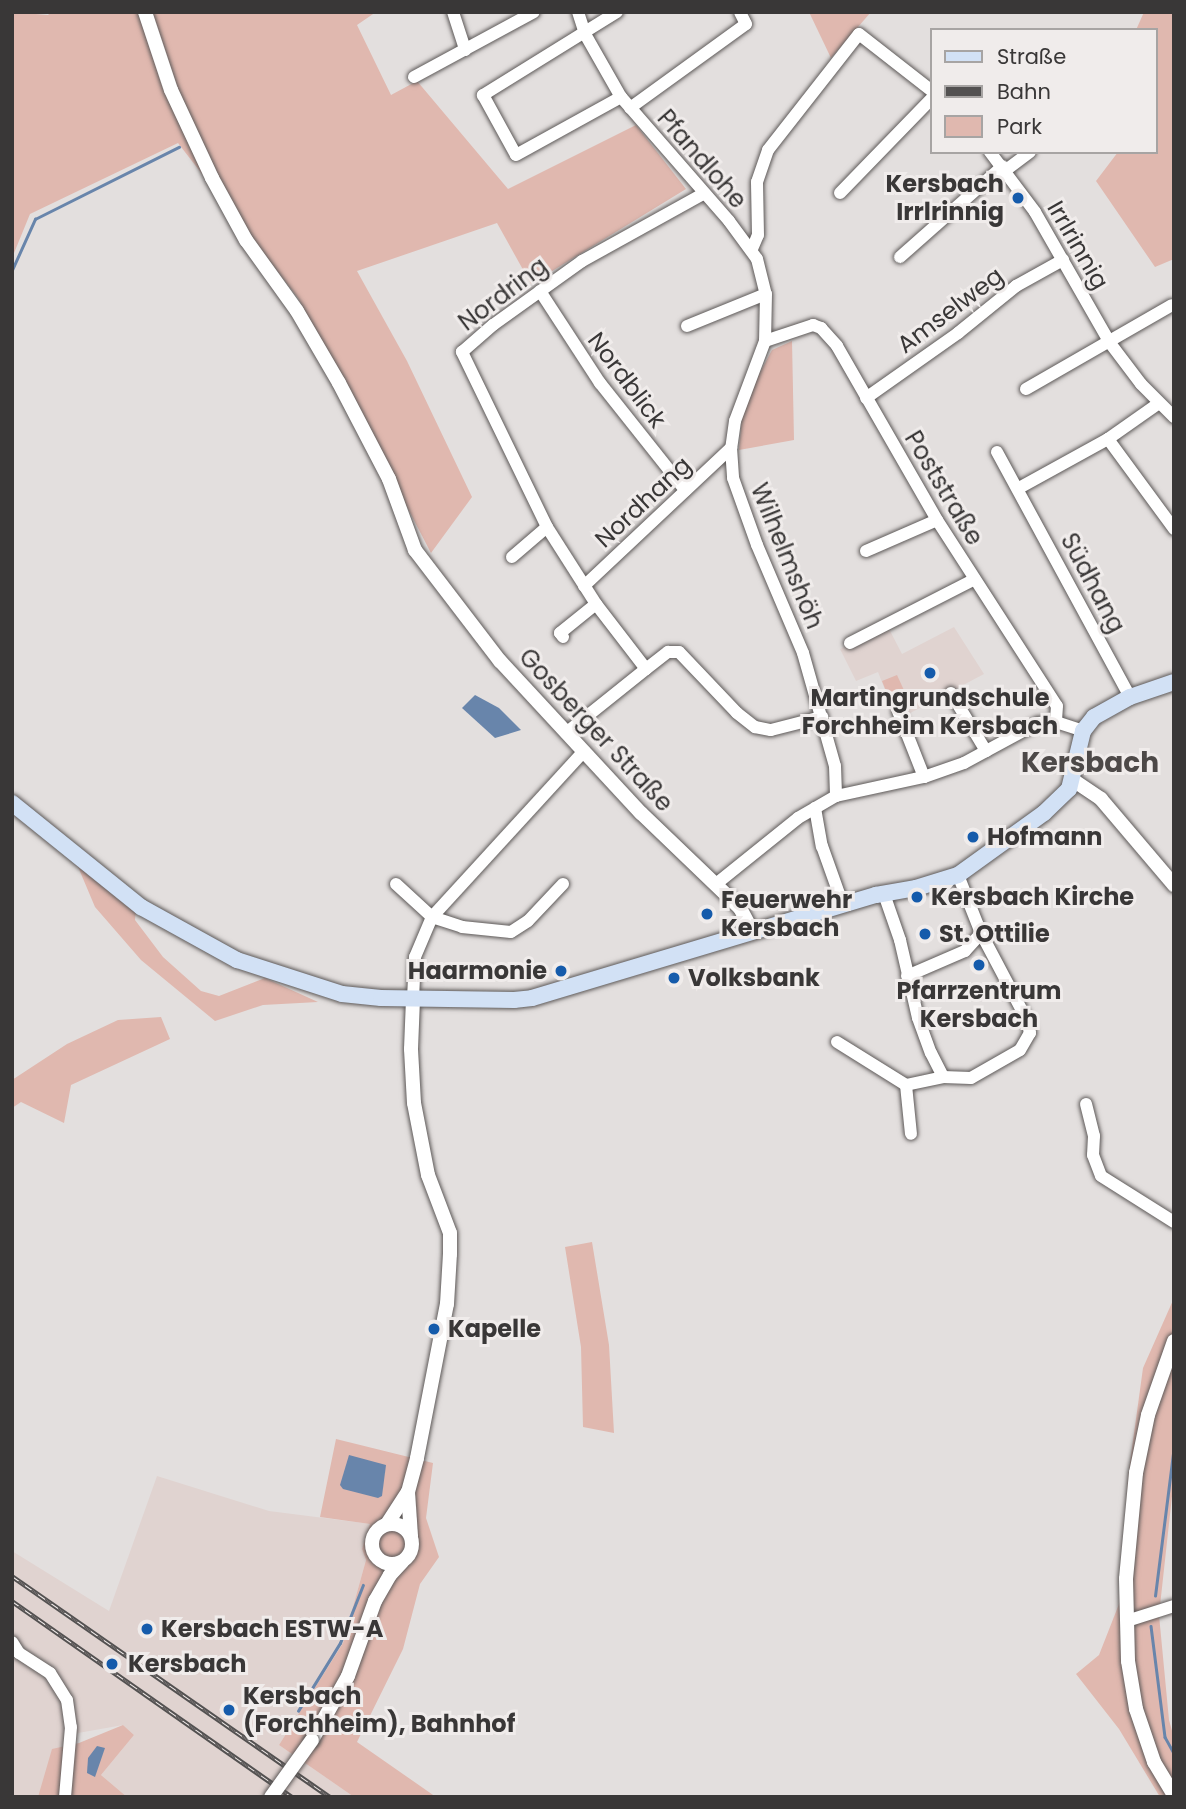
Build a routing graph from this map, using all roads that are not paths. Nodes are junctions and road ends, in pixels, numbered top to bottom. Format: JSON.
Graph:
{"nodes":[{"id":1,"x":145,"y":12,"type":"edge"},
{"id":2,"x":453,"y":12,"type":"edge"},
{"id":3,"x":534,"y":12,"type":"edge"},
{"id":4,"x":578,"y":12,"type":"edge"},
{"id":5,"x":617,"y":12,"type":"edge"},
{"id":6,"x":740,"y":12,"type":"edge"},
{"id":7,"x":586,"y":34,"type":"junction"},
{"id":8,"x":465,"y":50,"type":"junction"},
{"id":9,"x":414,"y":77,"type":"dead end"},
{"id":10,"x":930,"y":89,"type":"edge"},
{"id":11,"x":621,"y":97,"type":"junction"},
{"id":12,"x":930,"y":100,"type":"edge"},
{"id":13,"x":630,"y":108,"type":"junction"},
{"id":14,"x":992,"y":154,"type":"edge"},
{"id":15,"x":1027,"y":154,"type":"edge"},
{"id":16,"x":1004,"y":168,"type":"junction"},
{"id":17,"x":840,"y":193,"type":"dead end"},
{"id":18,"x":703,"y":194,"type":"junction"},
{"id":19,"x":752,"y":249,"type":"junction"},
{"id":20,"x":900,"y":257,"type":"dead end"},
{"id":21,"x":1063,"y":260,"type":"junction"},
{"id":22,"x":540,"y":291,"type":"junction"},
{"id":23,"x":766,"y":294,"type":"junction"},
{"id":24,"x":1172,"y":305,"type":"edge"},
{"id":25,"x":687,"y":326,"type":"dead end"},
{"id":26,"x":765,"y":341,"type":"junction"},
{"id":27,"x":1110,"y":343,"type":"junction"},
{"id":28,"x":1026,"y":389,"type":"dead end"},
{"id":29,"x":866,"y":398,"type":"junction"},
{"id":30,"x":1159,"y":403,"type":"junction"},
{"id":31,"x":1172,"y":413,"type":"edge"},
{"id":32,"x":1108,"y":439,"type":"junction"},
{"id":33,"x":732,"y":448,"type":"junction"},
{"id":34,"x":997,"y":452,"type":"dead end"},
{"id":35,"x":1018,"y":488,"type":"junction"},
{"id":36,"x":685,"y":490,"type":"junction"},
{"id":37,"x":937,"y":520,"type":"junction"},
{"id":38,"x":547,"y":527,"type":"junction"},
{"id":39,"x":1174,"y":528,"type":"edge"},
{"id":40,"x":866,"y":551,"type":"dead end"},
{"id":41,"x":512,"y":557,"type":"dead end"},
{"id":42,"x":975,"y":579,"type":"junction"},
{"id":43,"x":584,"y":586,"type":"junction"},
{"id":44,"x":596,"y":604,"type":"junction"},
{"id":45,"x":563,"y":636,"type":"dead end"},
{"id":46,"x":850,"y":643,"type":"dead end"},
{"id":47,"x":646,"y":669,"type":"junction"},
{"id":48,"x":1174,"y":682,"type":"edge"},
{"id":49,"x":951,"y":694,"type":"dead end"},
{"id":50,"x":1130,"y":697,"type":"junction"},
{"id":51,"x":898,"y":711,"type":"dead end"},
{"id":52,"x":822,"y":717,"type":"junction"},
{"id":53,"x":1056,"y":722,"type":"junction"},
{"id":54,"x":1083,"y":731,"type":"junction"},
{"id":55,"x":566,"y":733,"type":"junction"},
{"id":56,"x":986,"y":751,"type":"junction"},
{"id":57,"x":583,"y":752,"type":"junction"},
{"id":58,"x":924,"y":777,"type":"junction"},
{"id":59,"x":1073,"y":780,"type":"junction"},
{"id":60,"x":836,"y":796,"type":"junction"},
{"id":61,"x":12,"y":803,"type":"edge"},
{"id":62,"x":815,"y":808,"type":"junction"},
{"id":63,"x":958,"y":875,"type":"junction"},
{"id":64,"x":396,"y":884,"type":"dead end"},
{"id":65,"x":563,"y":884,"type":"dead end"},
{"id":66,"x":716,"y":884,"type":"junction"},
{"id":67,"x":1174,"y":886,"type":"edge"},
{"id":68,"x":884,"y":894,"type":"junction"},
{"id":69,"x":843,"y":905,"type":"junction"},
{"id":70,"x":432,"y":917,"type":"junction"},
{"id":71,"x":753,"y":932,"type":"junction"},
{"id":72,"x":981,"y":933,"type":"junction"},
{"id":73,"x":907,"y":976,"type":"junction"},
{"id":74,"x":419,"y":999,"type":"junction"},
{"id":75,"x":837,"y":1042,"type":"dead end"},
{"id":76,"x":943,"y":1077,"type":"junction"},
{"id":77,"x":906,"y":1085,"type":"junction"},
{"id":78,"x":1086,"y":1104,"type":"dead end"},
{"id":79,"x":911,"y":1134,"type":"dead end"},
{"id":80,"x":1174,"y":1223,"type":"edge"},
{"id":81,"x":1174,"y":1341,"type":"edge"},
{"id":82,"x":408,"y":1492,"type":"junction"},
{"id":83,"x":387,"y":1524,"type":"junction"},
{"id":84,"x":411,"y":1536,"type":"junction"},
{"id":85,"x":377,"y":1558,"type":"junction"},
{"id":86,"x":402,"y":1562,"type":"junction"},
{"id":87,"x":375,"y":1601,"type":"junction"},
{"id":88,"x":1174,"y":1606,"type":"edge"},
{"id":89,"x":1127,"y":1620,"type":"junction"},
{"id":90,"x":14,"y":1651,"type":"edge"},
{"id":91,"x":1174,"y":1795,"type":"edge"},
{"id":92,"x":65,"y":1797,"type":"edge"},
{"id":93,"x":271,"y":1797,"type":"edge"}],
"edges":[{"from":1,"to":55,"type":"street","name":"Gosberger Straße"},
{"from":2,"to":8,"type":"street"},
{"from":3,"to":8,"type":"street"},
{"from":4,"to":7,"type":"street","name":"Pfandlohe"},
{"from":5,"to":7,"type":"street"},
{"from":6,"to":13,"type":"street"},
{"from":7,"to":11,"type":"street","name":"Pfandlohe"},
{"from":7,"to":11,"type":"street"},
{"from":8,"to":9,"type":"street"},
{"from":10,"to":19,"type":"street","name":"Wilhelmshöh"},
{"from":11,"to":13,"type":"street","name":"Pfandlohe"},
{"from":12,"to":17,"type":"street"},
{"from":13,"to":18,"type":"street","name":"Pfandlohe"},
{"from":14,"to":16,"type":"street","name":"Irrlrinnig"},
{"from":15,"to":16,"type":"street"},
{"from":16,"to":20,"type":"street"},
{"from":16,"to":21,"type":"street","name":"Irrlrinnig"},
{"from":18,"to":19,"type":"street","name":"Pfandlohe"},
{"from":18,"to":22,"type":"street","name":"Nordring"},
{"from":19,"to":23,"type":"street","name":"Wilhelmshöh"},
{"from":21,"to":27,"type":"street","name":"Irrlrinnig"},
{"from":21,"to":29,"type":"street","name":"Amselweg"},
{"from":22,"to":36,"type":"street","name":"Nordblick"},
{"from":22,"to":38,"type":"street","name":"Nordring"},
{"from":23,"to":25,"type":"street"},
{"from":23,"to":26,"type":"street","name":"Wilhelmshöh"},
{"from":24,"to":27,"type":"street"},
{"from":26,"to":29,"type":"street","name":"Poststraße"},
{"from":26,"to":33,"type":"street","name":"Wilhelmshöh"},
{"from":27,"to":28,"type":"street"},
{"from":27,"to":30,"type":"street","name":"Irrlrinnig"},
{"from":29,"to":37,"type":"street","name":"Poststraße"},
{"from":30,"to":31,"type":"street","name":"Irrlrinnig"},
{"from":30,"to":32,"type":"street"},
{"from":32,"to":35,"type":"street"},
{"from":32,"to":39,"type":"street"},
{"from":33,"to":36,"type":"street","name":"Nordhang"},
{"from":33,"to":52,"type":"street","name":"Wilhelmshöh"},
{"from":34,"to":35,"type":"street","name":"Südhang"},
{"from":35,"to":50,"type":"street","name":"Südhang"},
{"from":36,"to":43,"type":"street","name":"Nordhang"},
{"from":37,"to":40,"type":"street"},
{"from":37,"to":42,"type":"street","name":"Poststraße"},
{"from":38,"to":41,"type":"street"},
{"from":38,"to":43,"type":"street","name":"Nordring"},
{"from":42,"to":46,"type":"street"},
{"from":42,"to":53,"type":"street","name":"Poststraße"},
{"from":43,"to":44,"type":"street","name":"Nordring"},
{"from":44,"to":45,"type":"street"},
{"from":44,"to":47,"type":"street","name":"Nordring"},
{"from":47,"to":52,"type":"street"},
{"from":47,"to":55,"type":"street"},
{"from":48,"to":50,"type":"main road"},
{"from":49,"to":56,"type":"street"},
{"from":50,"to":54,"type":"main road"},
{"from":51,"to":58,"type":"street"},
{"from":52,"to":60,"type":"street","name":"Wilhelmshöh"},
{"from":53,"to":54,"type":"street"},
{"from":53,"to":56,"type":"street"},
{"from":54,"to":59,"type":"main road"},
{"from":55,"to":57,"type":"street","name":"Gosberger Straße"},
{"from":56,"to":58,"type":"street"},
{"from":57,"to":66,"type":"street","name":"Gosberger Straße"},
{"from":57,"to":70,"type":"street"},
{"from":58,"to":60,"type":"street"},
{"from":59,"to":63,"type":"main road"},
{"from":59,"to":67,"type":"street"},
{"from":60,"to":62,"type":"street"},
{"from":61,"to":74,"type":"main road"},
{"from":62,"to":66,"type":"street"},
{"from":62,"to":69,"type":"street"},
{"from":63,"to":68,"type":"main road"},
{"from":63,"to":72,"type":"street"},
{"from":64,"to":70,"type":"street"},
{"from":65,"to":70,"type":"street"},
{"from":66,"to":71,"type":"street","name":"Gosberger Straße"},
{"from":68,"to":69,"type":"main road"},
{"from":68,"to":73,"type":"street"},
{"from":69,"to":71,"type":"main road"},
{"from":70,"to":74,"type":"street"},
{"from":71,"to":74,"type":"main road"},
{"from":72,"to":73,"type":"street"},
{"from":72,"to":76,"type":"street"},
{"from":73,"to":76,"type":"street"},
{"from":74,"to":82,"type":"street"},
{"from":75,"to":77,"type":"street"},
{"from":76,"to":77,"type":"street"},
{"from":77,"to":79,"type":"street"},
{"from":78,"to":80,"type":"street"},
{"from":81,"to":89,"type":"street"},
{"from":82,"to":83,"type":"street"},
{"from":82,"to":84,"type":"street"},
{"from":83,"to":84,"type":"street"},
{"from":83,"to":85,"type":"street"},
{"from":84,"to":86,"type":"street"},
{"from":85,"to":86,"type":"street"},
{"from":85,"to":87,"type":"street"},
{"from":86,"to":87,"type":"street"},
{"from":87,"to":93,"type":"street","bridge":true},
{"from":88,"to":89,"type":"street"},
{"from":89,"to":91,"type":"street"},
{"from":90,"to":92,"type":"street"}]}
